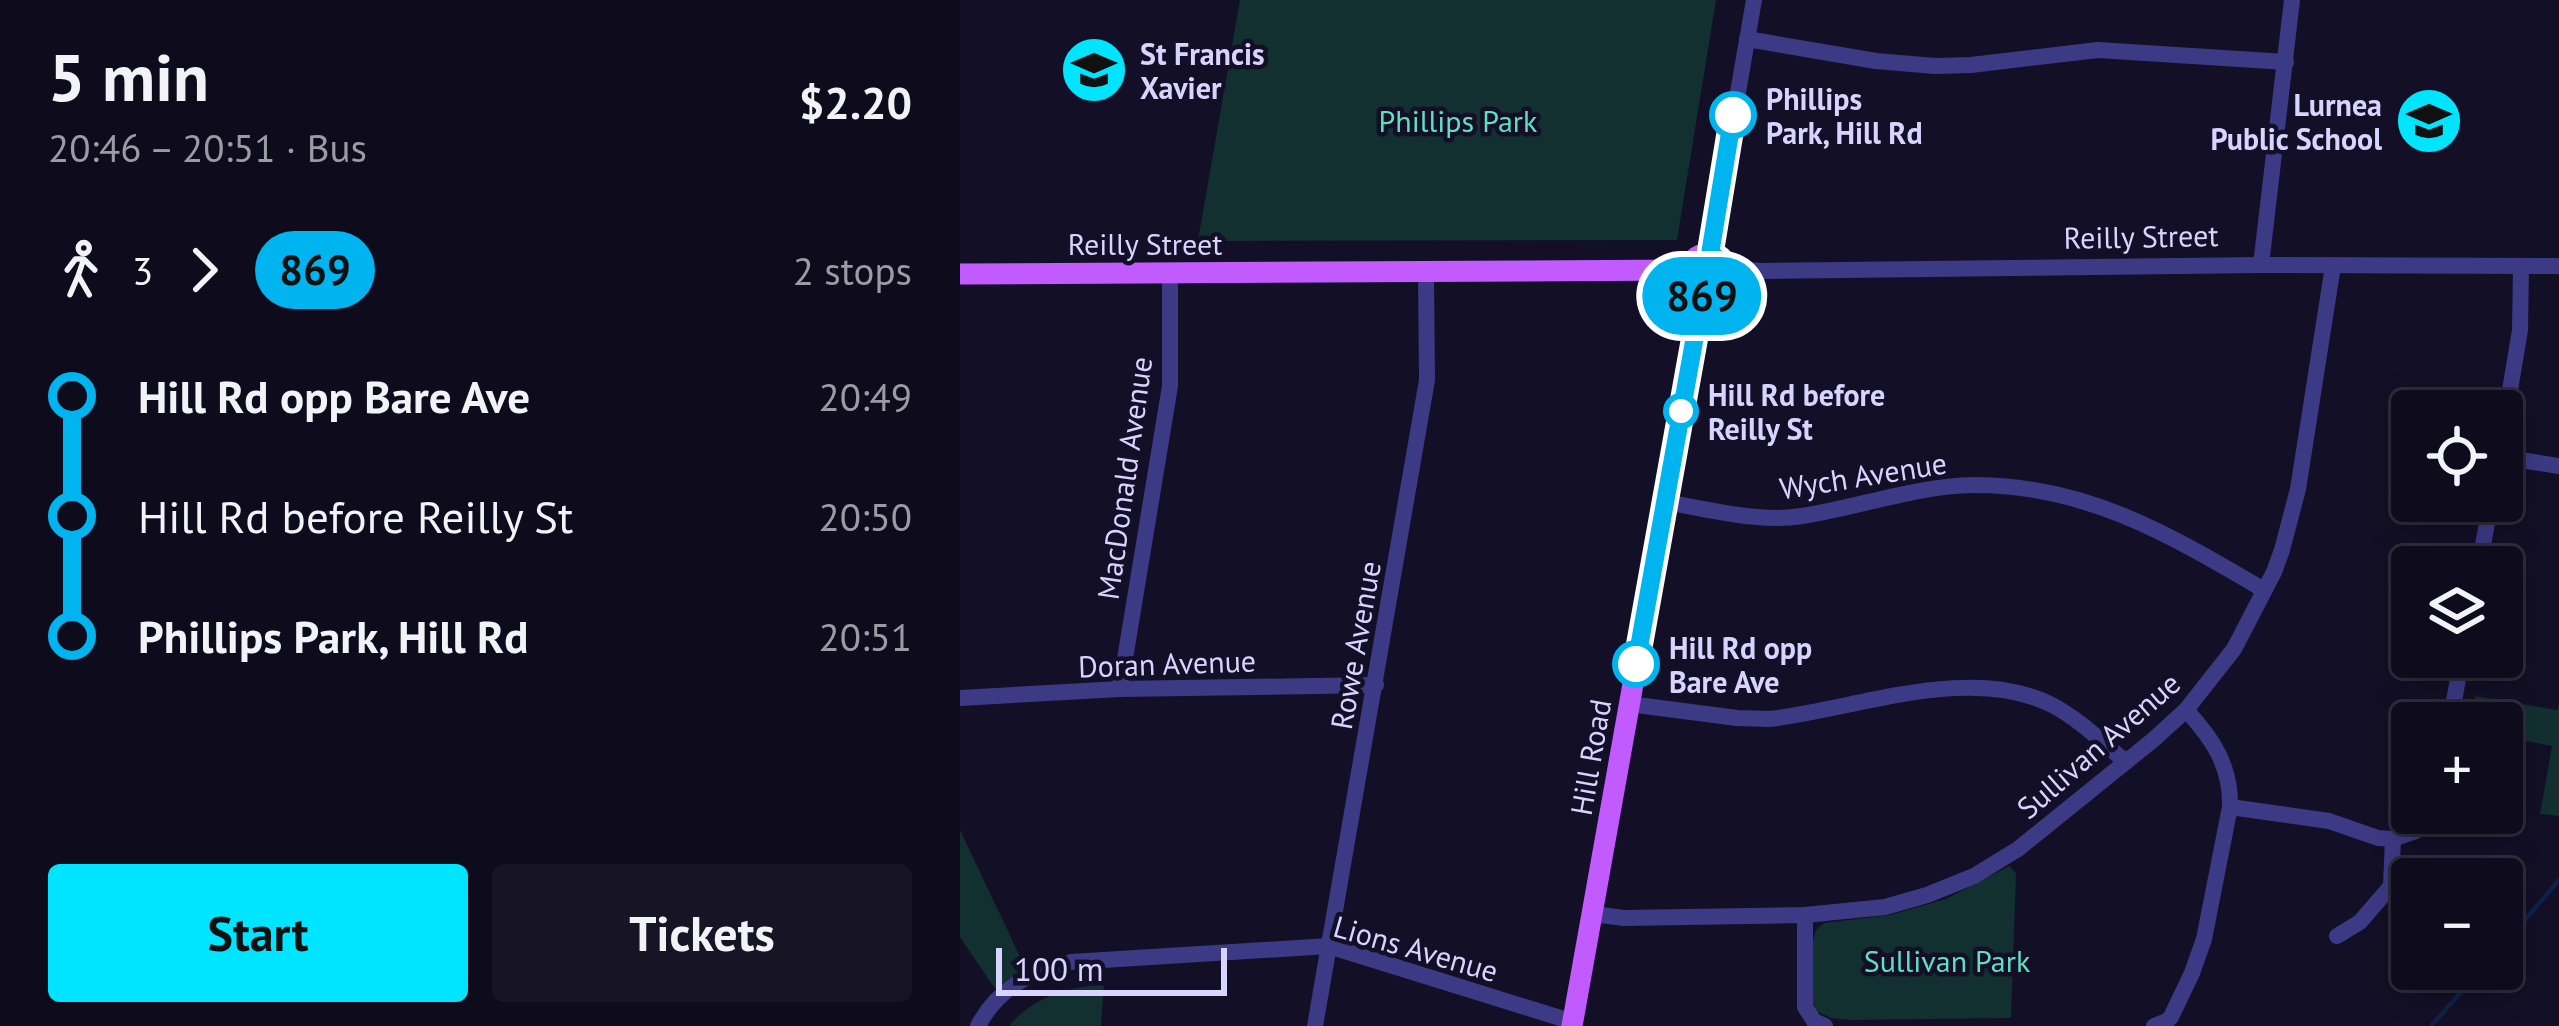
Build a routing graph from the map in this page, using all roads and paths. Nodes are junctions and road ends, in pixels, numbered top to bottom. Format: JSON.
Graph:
{"nodes":[{"id":1,"x":1754,"y":0,"type":"edge"},
{"id":2,"x":2292,"y":0,"type":"edge"},
{"id":3,"x":1747,"y":39,"type":"junction"},
{"id":4,"x":2286,"y":62,"type":"junction"},
{"id":5,"x":1717,"y":261,"type":"junction"},
{"id":6,"x":2261,"y":265,"type":"junction"},
{"id":7,"x":2332,"y":266,"type":"junction"},
{"id":8,"x":2521,"y":266,"type":"junction"},
{"id":9,"x":2559,"y":266,"type":"edge"},
{"id":10,"x":1426,"y":272,"type":"junction"},
{"id":11,"x":960,"y":274,"type":"edge"},
{"id":12,"x":1170,"y":274,"type":"junction"},
{"id":13,"x":1697,"y":278,"type":"junction"},
{"id":14,"x":2510,"y":390,"type":"edge"},
{"id":15,"x":2523,"y":460,"type":"edge"},
{"id":16,"x":2559,"y":466,"type":"edge"},
{"id":17,"x":1665,"y":502,"type":"junction"},
{"id":18,"x":2264,"y":590,"type":"junction"},
{"id":19,"x":1376,"y":685,"type":"junction"},
{"id":20,"x":1120,"y":689,"type":"junction"},
{"id":21,"x":960,"y":698,"type":"edge"},
{"id":22,"x":1629,"y":704,"type":"junction"},
{"id":23,"x":2186,"y":710,"type":"junction"},
{"id":24,"x":2126,"y":762,"type":"junction"},
{"id":25,"x":2230,"y":808,"type":"junction"},
{"id":26,"x":2407,"y":834,"type":"edge"},
{"id":27,"x":2393,"y":839,"type":"junction"},
{"id":28,"x":1593,"y":914,"type":"junction"},
{"id":29,"x":1805,"y":915,"type":"junction"},
{"id":30,"x":2337,"y":936,"type":"dead end"},
{"id":31,"x":1330,"y":946,"type":"junction"},
{"id":32,"x":1573,"y":1024,"type":"edge"},
{"id":33,"x":978,"y":1026,"type":"edge"},
{"id":34,"x":1316,"y":1026,"type":"edge"},
{"id":35,"x":1826,"y":1026,"type":"edge"},
{"id":36,"x":2154,"y":1026,"type":"edge"}],
"edges":[{"from":1,"to":3,"type":"street"},
{"from":2,"to":4,"type":"street"},
{"from":3,"to":4,"type":"street"},
{"from":3,"to":5,"type":"street"},
{"from":4,"to":6,"type":"street"},
{"from":5,"to":6,"type":"street","name":"Reilly Street"},
{"from":5,"to":13,"type":"main road"},
{"from":6,"to":7,"type":"street","name":"Reilly Street"},
{"from":7,"to":8,"type":"street","name":"Reilly Street"},
{"from":7,"to":18,"type":"street","name":"Sullivan Avenue"},
{"from":8,"to":9,"type":"street","name":"Reilly Street"},
{"from":8,"to":14,"type":"street"},
{"from":10,"to":12,"type":"main road","name":"Reilly Street"},
{"from":10,"to":13,"type":"main road","name":"Reilly Street"},
{"from":10,"to":19,"type":"street","name":"Rowe Avenue"},
{"from":11,"to":12,"type":"main road","name":"Reilly Street"},
{"from":12,"to":20,"type":"street","name":"MacDonald Avenue"},
{"from":13,"to":17,"type":"main road","name":"Hill Road"},
{"from":15,"to":16,"type":"street"},
{"from":17,"to":18,"type":"street","name":"Wych Avenue"},
{"from":17,"to":22,"type":"main road","name":"Hill Road"},
{"from":18,"to":23,"type":"street","name":"Sullivan Avenue"},
{"from":19,"to":20,"type":"street","name":"Doran Avenue"},
{"from":19,"to":31,"type":"street","name":"Rowe Avenue"},
{"from":20,"to":21,"type":"street","name":"Doran Avenue"},
{"from":22,"to":24,"type":"street"},
{"from":22,"to":28,"type":"main road","name":"Hill Road"},
{"from":23,"to":24,"type":"street","name":"Sullivan Avenue"},
{"from":23,"to":25,"type":"street"},
{"from":24,"to":29,"type":"street","name":"Sullivan Avenue"},
{"from":25,"to":27,"type":"street"},
{"from":25,"to":36,"type":"street"},
{"from":26,"to":27,"type":"street"},
{"from":27,"to":30,"type":"street"},
{"from":28,"to":29,"type":"street","name":"Sullivan Avenue"},
{"from":28,"to":32,"type":"main road","name":"Hill Road"},
{"from":29,"to":35,"type":"street"},
{"from":31,"to":32,"type":"street","name":"Lions Avenue"},
{"from":31,"to":33,"type":"street","name":"Lions Avenue"},
{"from":31,"to":34,"type":"street","name":"Rowe Avenue"}]}
